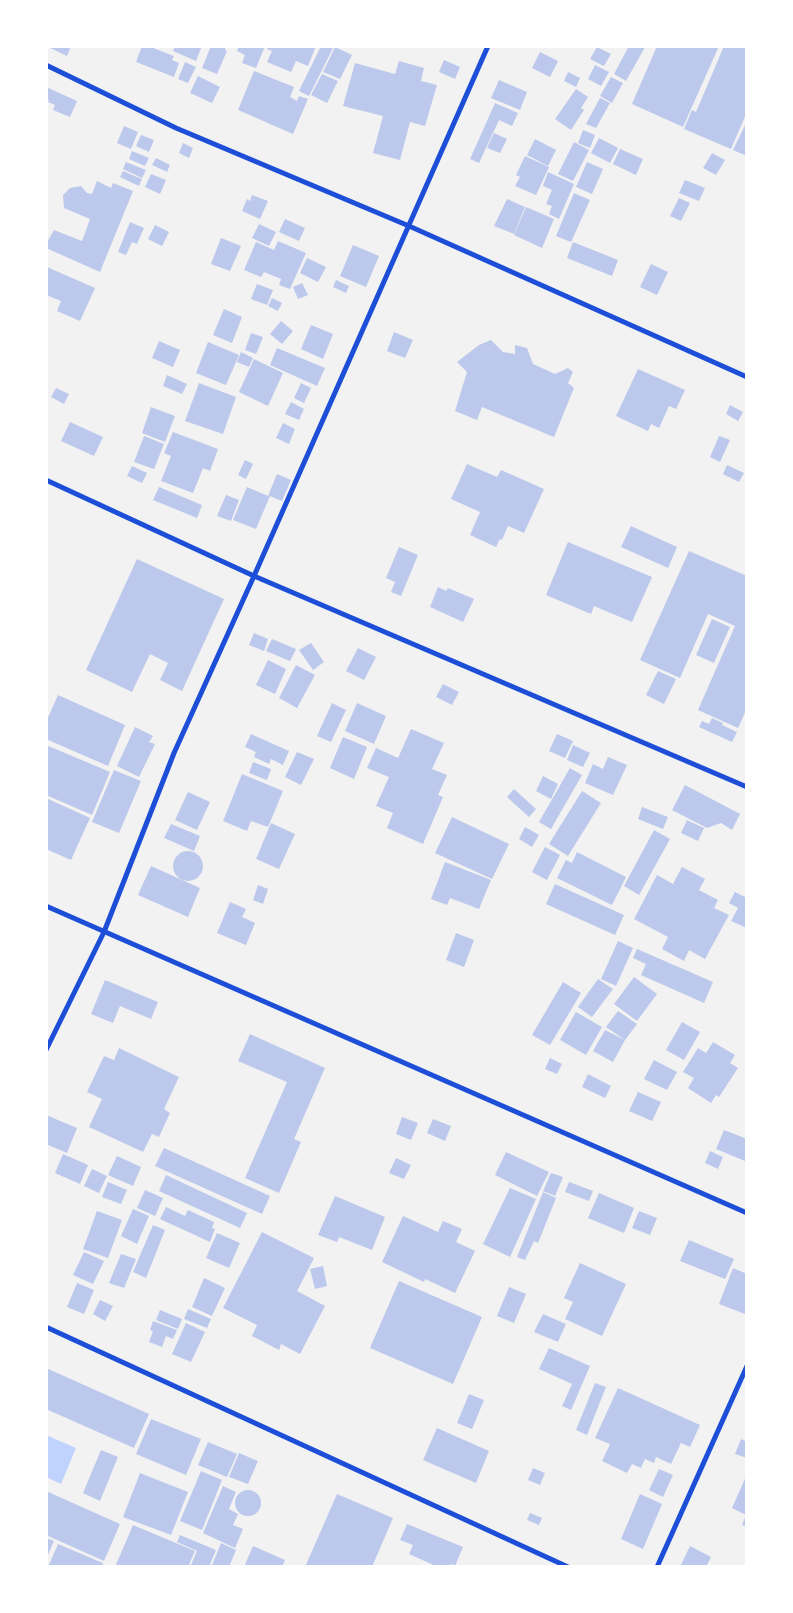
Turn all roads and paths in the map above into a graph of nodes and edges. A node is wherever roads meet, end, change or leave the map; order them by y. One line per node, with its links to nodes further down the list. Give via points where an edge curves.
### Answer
1 (488, 46): 3 (street)
2 (46, 65): 3 (street, via 176,128)
3 (408, 226): 4 (street); 6 (street)
4 (747, 377)
5 (46, 480): 6 (street)
6 (254, 576): 7 (street); 9 (street, via 174,753)
7 (747, 787)
8 (46, 906): 9 (street)
9 (104, 932): 10 (street); 11 (street)
10 (46, 1050)
11 (747, 1213)
12 (46, 1327): 14 (street)
13 (747, 1366): 15 (street)
14 (568, 1567)
15 (657, 1567)

